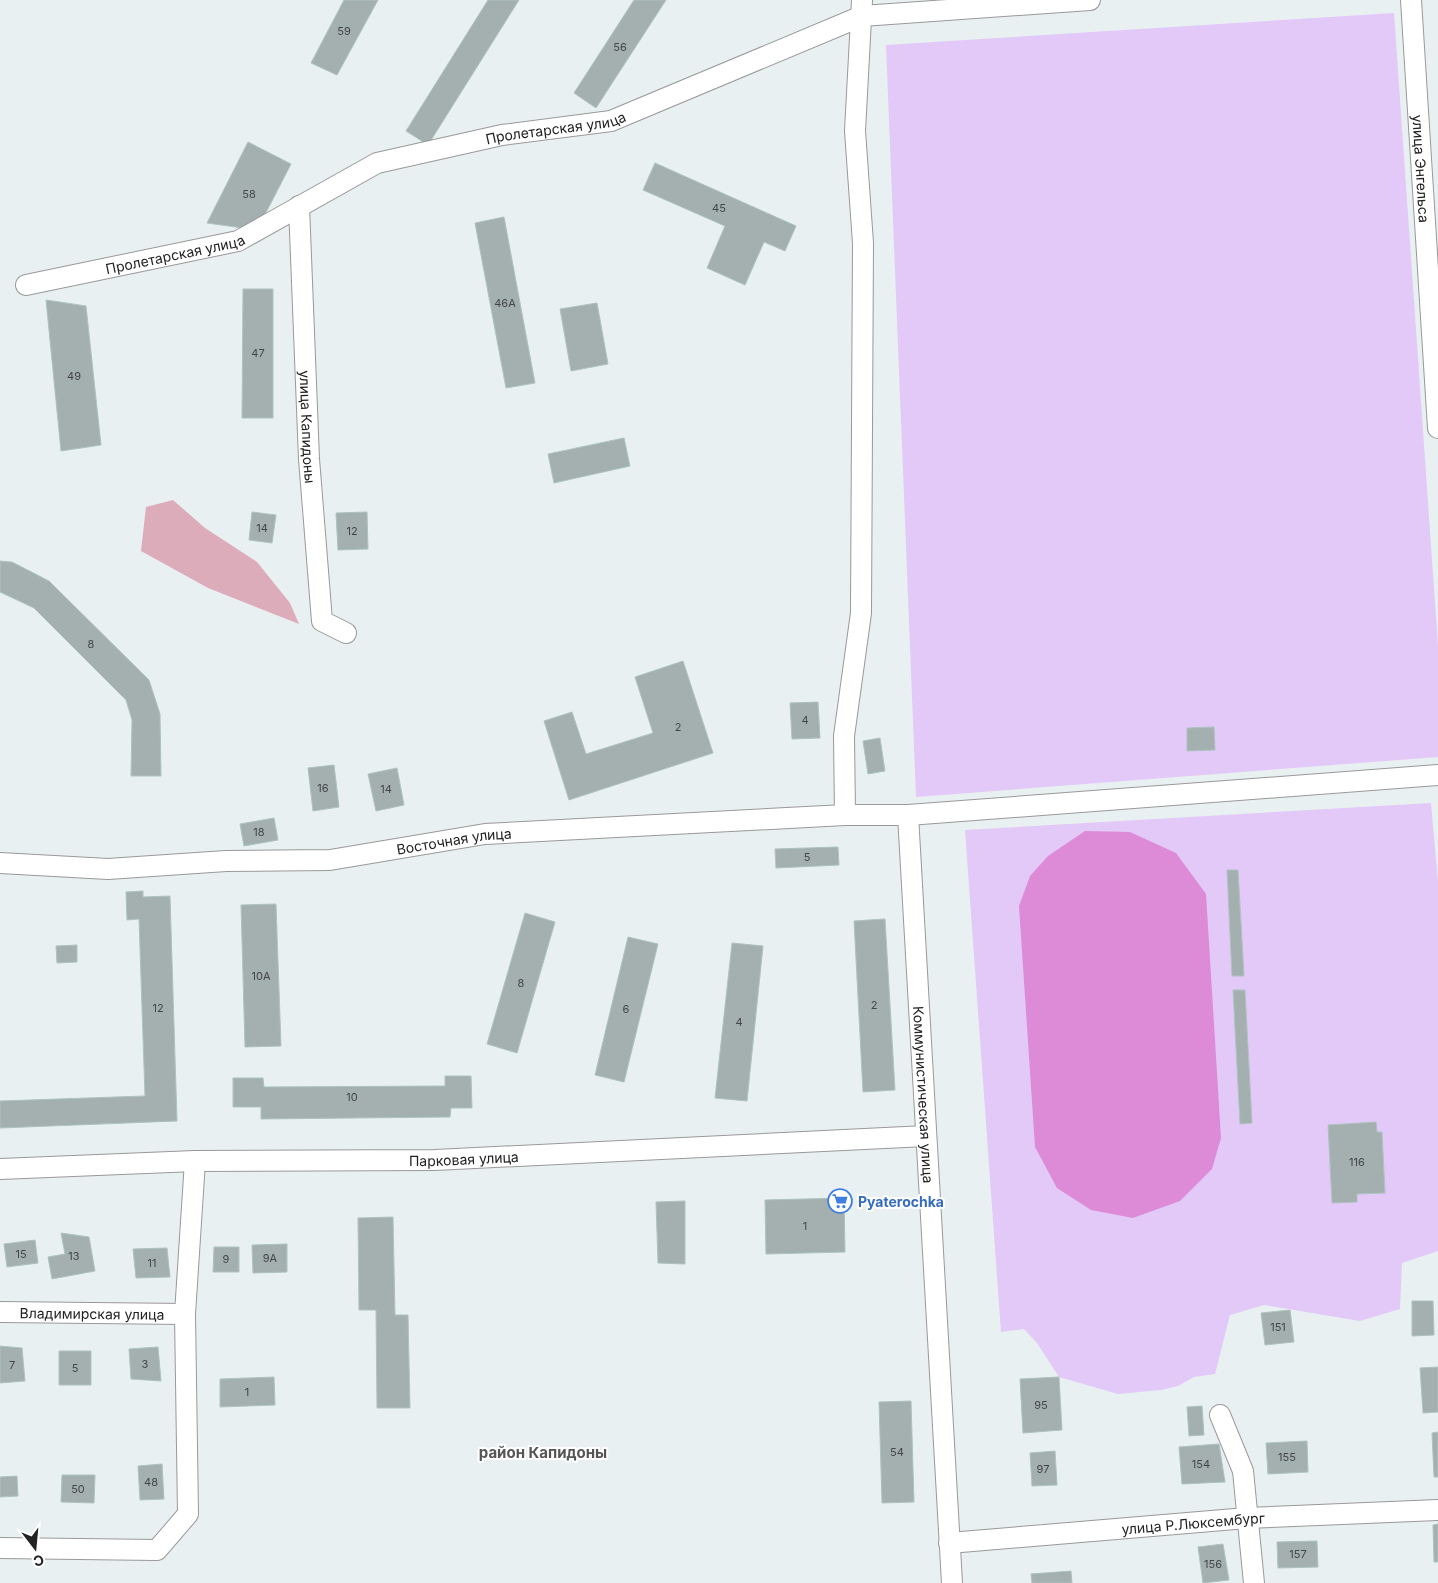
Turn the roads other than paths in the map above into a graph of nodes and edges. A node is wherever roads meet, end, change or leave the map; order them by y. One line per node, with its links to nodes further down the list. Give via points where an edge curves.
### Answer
1 (1090, 0): 3 (street, Пролетарская улица)
2 (1411, 0): 6 (street, улица Энгельса)
3 (862, 8): 4 (street, Пролетарская улица, via 611,121 502,135 376,163); 9 (street, via 855,131 863,243 861,613 844,736)
4 (299, 206): 5 (street, Пролетарская улица, via 238,241); 7 (street, улица Капидоны, via 309,459 322,622)
5 (26, 285)
6 (1438, 428)
7 (346, 634)
8 (1438, 775): 10 (street, Восточная улица)
9 (845, 815): 10 (street, Восточная улица); 11 (street, Восточная улица, via 485,834 330,860 226,861 108,869)
10 (908, 815): 12 (street, Коммунистическая улица)
11 (0, 863)
12 (926, 1136): 13 (street, Парковая улица, via 434,1160); 20 (street, Коммунистическая улица)
13 (195, 1161): 14 (street, Парковая улица); 16 (street)
14 (0, 1169)
15 (0, 1312): 16 (street, Владимирская улица)
16 (185, 1314): 21 (street, via 188,1514 157,1550)
17 (1220, 1415): 19 (street, via 1243,1471)
18 (1438, 1510): 19 (street, улица Р.Люксембург)
19 (1247, 1518): 20 (street, улица Р.Люксембург); 23 (street)
20 (950, 1543): 22 (street, Коммунистическая улица)
21 (0, 1548)
22 (952, 1583)
23 (1254, 1583)

